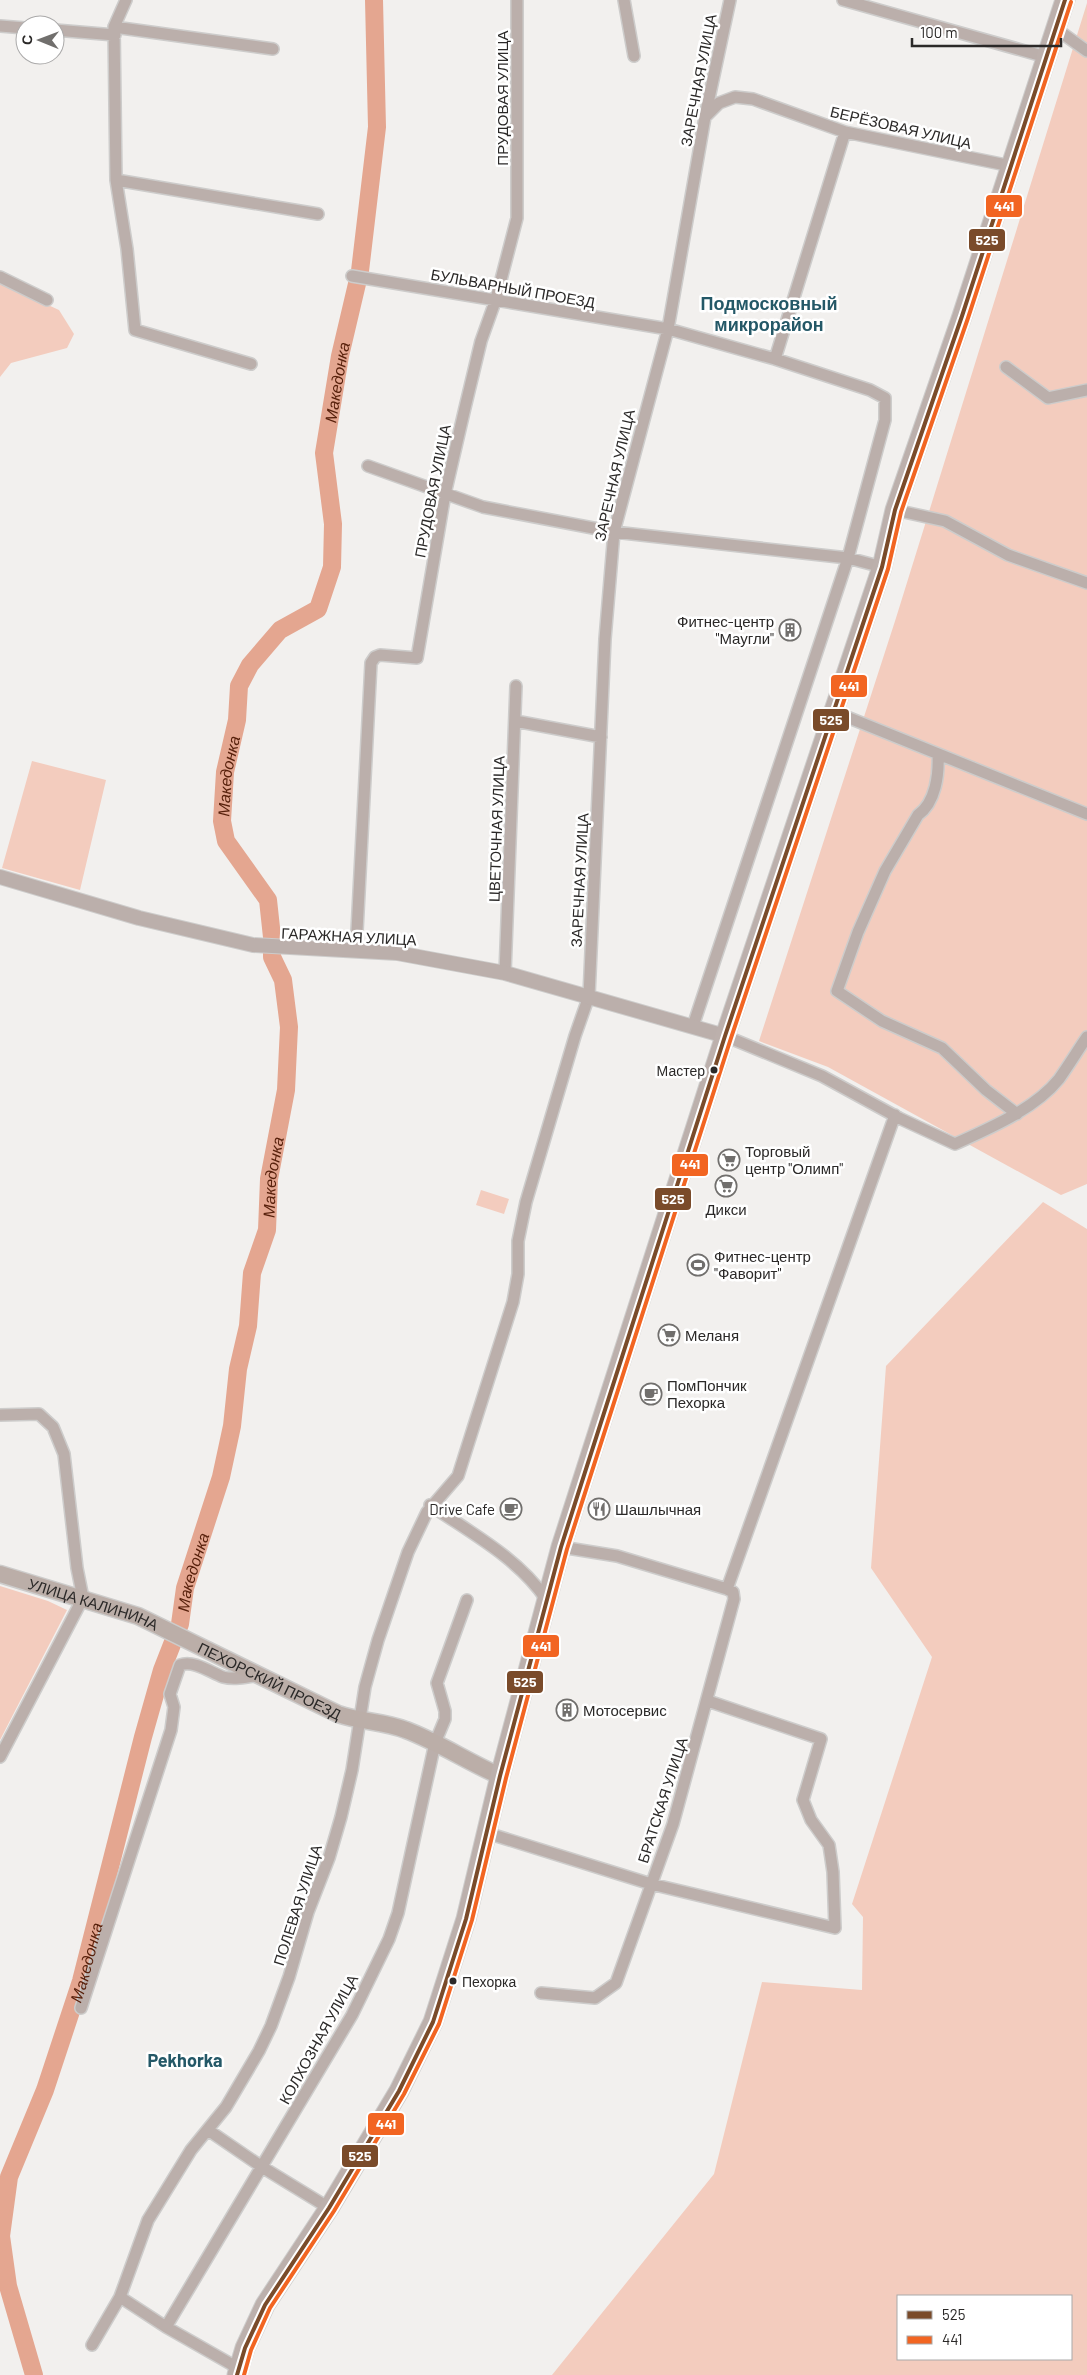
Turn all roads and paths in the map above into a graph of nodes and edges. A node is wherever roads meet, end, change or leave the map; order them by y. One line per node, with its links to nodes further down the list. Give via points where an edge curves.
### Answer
1 (126, 0): 11 (street)
2 (517, 0): 23 (street, ПРУДОВАЯ УЛИЦА, via 517,218)
3 (624, 0): 14 (street)
4 (730, 0): 16 (street, ЗАРЕЧНАЯ УЛИЦА)
5 (843, 0): 15 (street)
6 (1065, 0): 9 (main road)
7 (0, 26): 8 (street)
8 (15, 27)
9 (1055, 28): 13 (street); 15 (main road)
10 (65, 30): 11 (street)
11 (115, 31): 12 (street); 19 (street)
12 (273, 49)
13 (1087, 51)
14 (634, 56)
15 (1046, 57): 18 (main road)
16 (705, 117): 17 (street, БЕРЁЗОВАЯ УЛИЦА, via 719,104 735,97 752,99); 25 (street, ЗАРЕЧНАЯ УЛИЦА)
17 (845, 132): 18 (street, БЕРЁЗОВАЯ УЛИЦА); 26 (street)
18 (1011, 166): 32 (main road)
19 (116, 180): 20 (street); 27 (street, via 128,249 135,330)
20 (318, 214)
21 (352, 276): 23 (street, БУЛЬВАРНЫЙ ПРОЕЗД)
22 (0, 277): 24 (street)
23 (496, 299): 25 (street, БУЛЬВАРНЫЙ ПРОЕЗД); 31 (street, ПРУДОВАЯ УЛИЦА, via 481,341)
24 (47, 300)
25 (668, 329): 26 (street, БУЛЬВАРНЫЙ ПРОЕЗД); 33 (street, ЗАРЕЧНАЯ УЛИЦА)
26 (775, 359): 34 (street, БУЛЬВАРНЫЙ ПРОЕЗД, via 870,390 885,398 885,420)
27 (251, 364)
28 (1006, 366): 29 (street, via 1048,398)
29 (1087, 390)
30 (368, 466): 31 (street)
31 (445, 494): 33 (street, via 483,506); 44 (street, ПРУДОВАЯ УЛИЦА, via 417,658 380,655 371,662)
32 (895, 510): 35 (main road); 36 (street, via 945,522 1008,555)
33 (614, 532): 34 (street); 40 (street, ЗАРЕЧНАЯ УЛИЦА)
34 (848, 558): 35 (street); 47 (street)
35 (882, 567): 38 (main road)
36 (1087, 583)
37 (516, 686): 39 (street, ЦВЕТОЧНАЯ УЛИЦА)
38 (832, 711): 41 (street); 48 (main road)
39 (515, 722): 40 (street); 45 (street, ЦВЕТОЧНАЯ УЛИЦА)
40 (601, 737): 46 (street, ЗАРЕЧНАЯ УЛИЦА)
41 (938, 754): 42 (street); 50 (street, via 939,775 926,809 918,815 884,871 837,991 882,1021 942,1048)
42 (1087, 814)
43 (0, 877): 44 (street, ГАРАЖНАЯ УЛИЦА, via 139,918 270,948)
44 (356, 950): 45 (street, ГАРАЖНАЯ УЛИЦА, via 397,952)
45 (505, 973): 46 (street, ГАРАЖНАЯ УЛИЦА)
46 (589, 996): 47 (street, ГАРАЖНАЯ УЛИЦА); 53 (street, ЗАРЕЧНАЯ УЛИЦА, via 574,1036 526,1202 518,1240 518,1274 513,1302 470,1442 458,1476)
47 (693, 1026): 48 (street, ГАРАЖНАЯ УЛИЦА)
48 (725, 1036): 51 (street, via 822,1076); 54 (main road)
49 (1085, 1043): 50 (street, via 1058,1080)
50 (1017, 1114): 51 (street, via 955,1144)
51 (895, 1115): 56 (street)
52 (0, 1415): 57 (street, via 39,1414 53,1426 64,1454)
53 (430, 1505): 58 (street, via 511,1560 536,1584); 63 (street, ПОЛЕВАЯ УЛИЦА, via 408,1552 378,1640)
54 (561, 1547): 56 (street, via 617,1556); 58 (main road)
55 (0, 1574): 57 (main road, УЛИЦА КАЛИНИНА)
56 (727, 1589): 62 (street, БРАТСКАЯ УЛИЦА, via 733,1592 734,1599)
57 (83, 1598): 60 (main road, УЛИЦА КАЛИНИНА, via 138,1616); 65 (street)
58 (546, 1599): 66 (main road)
59 (467, 1600): 64 (street, КОЛХОЗНАЯ УЛИЦА, via 437,1684 446,1711)
60 (176, 1634): 61 (main road, ПЕХОРСКИЙ ПРОЕЗД)
61 (260, 1675): 63 (main road, ПЕХОРСКИЙ ПРОЕЗД); 70 (street, via 224,1677 211,1670 185,1663 180,1665 170,1694 174,1707 171,1730)
62 (708, 1701): 68 (street, БРАТСКАЯ УЛИЦА, via 673,1824); 68 (street, БРАТСКАЯ УЛИЦА, via 821,1739 803,1800 811,1820 829,1845 835,1928)
63 (358, 1721): 64 (main road, ПЕХОРСКИЙ ПРОЕЗД, via 389,1724); 71 (street, ПОЛЕВАЯ УЛИЦА, via 342,1817 289,1977 259,2051 226,2107)
64 (435, 1743): 66 (main road, ПЕХОРСКИЙ ПРОЕЗД); 72 (street, КОЛХОЗНАЯ УЛИЦА, via 398,1913 389,1939 352,2015)
65 (0, 1757)
66 (500, 1776): 67 (main road)
67 (487, 1833): 68 (street); 73 (main road, via 466,1919 433,2022 400,2091)
68 (651, 1884): 69 (street, via 616,1983 596,1998)
69 (541, 1993)
70 (81, 2008)
71 (208, 2130): 72 (street); 74 (street, ПОЛЕВАЯ УЛИЦА, via 191,2150 148,2220)
72 (262, 2167): 73 (street); 75 (street, КОЛХОЗНАЯ УЛИЦА)
73 (329, 2208): 77 (main road, via 265,2305)
74 (120, 2297): 75 (street); 76 (street, ПОЛЕВАЯ УЛИЦА)
75 (166, 2327): 77 (street)
76 (92, 2345)
77 (238, 2372)

